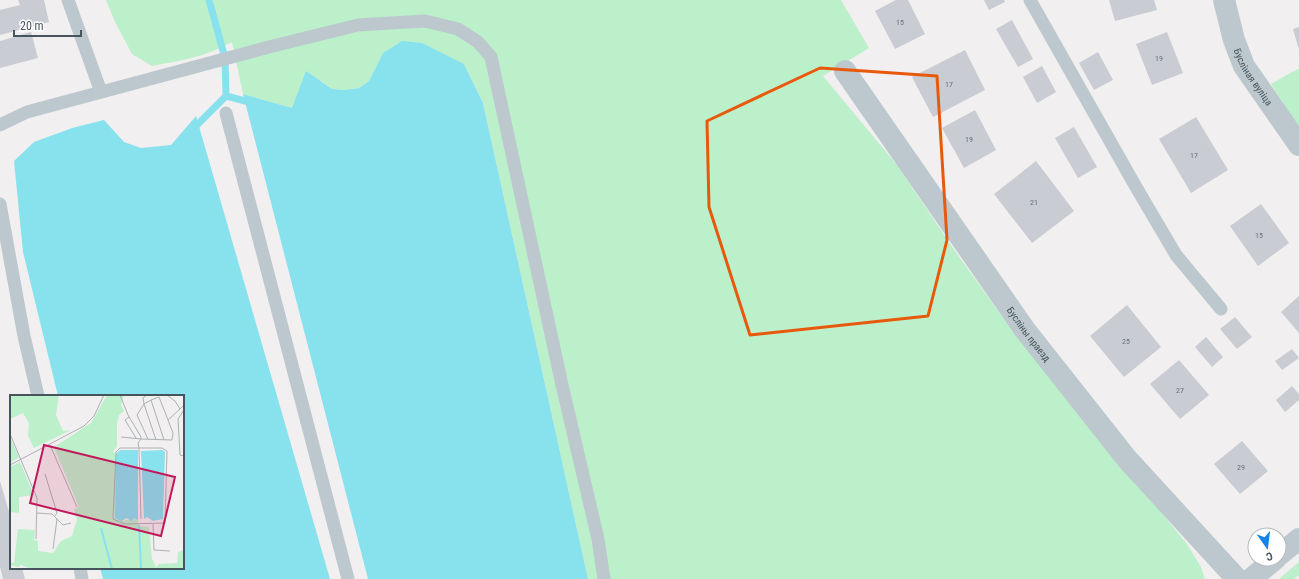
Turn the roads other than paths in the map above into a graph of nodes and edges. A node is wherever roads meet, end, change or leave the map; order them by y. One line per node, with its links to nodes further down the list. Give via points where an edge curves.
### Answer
1 (68, 0): 5 (lane)
2 (1030, 0): 10 (lane, via 1176,255)
3 (1224, 0): 8 (street, Бусліная вуліца, via 1234,40 1244,66)
4 (845, 71): 19 (street, Бусліны праезд, via 1025,330 1127,459)
5 (101, 92): 7 (lane, via 28,112); 18 (lane, via 358,25 424,21 458,29 478,42 491,58 598,539)
6 (226, 113): 17 (lane)
7 (0, 125)
8 (1299, 145)
9 (0, 204): 11 (lane, via 24,336)
10 (1221, 308)
11 (38, 395)
12 (1299, 539): 13 (street)
13 (1287, 549)
14 (1265, 567): 20 (street)
15 (80, 569): 16 (lane)
16 (82, 579)
17 (348, 579)
18 (604, 579)
19 (1237, 579)
20 (1251, 579)

